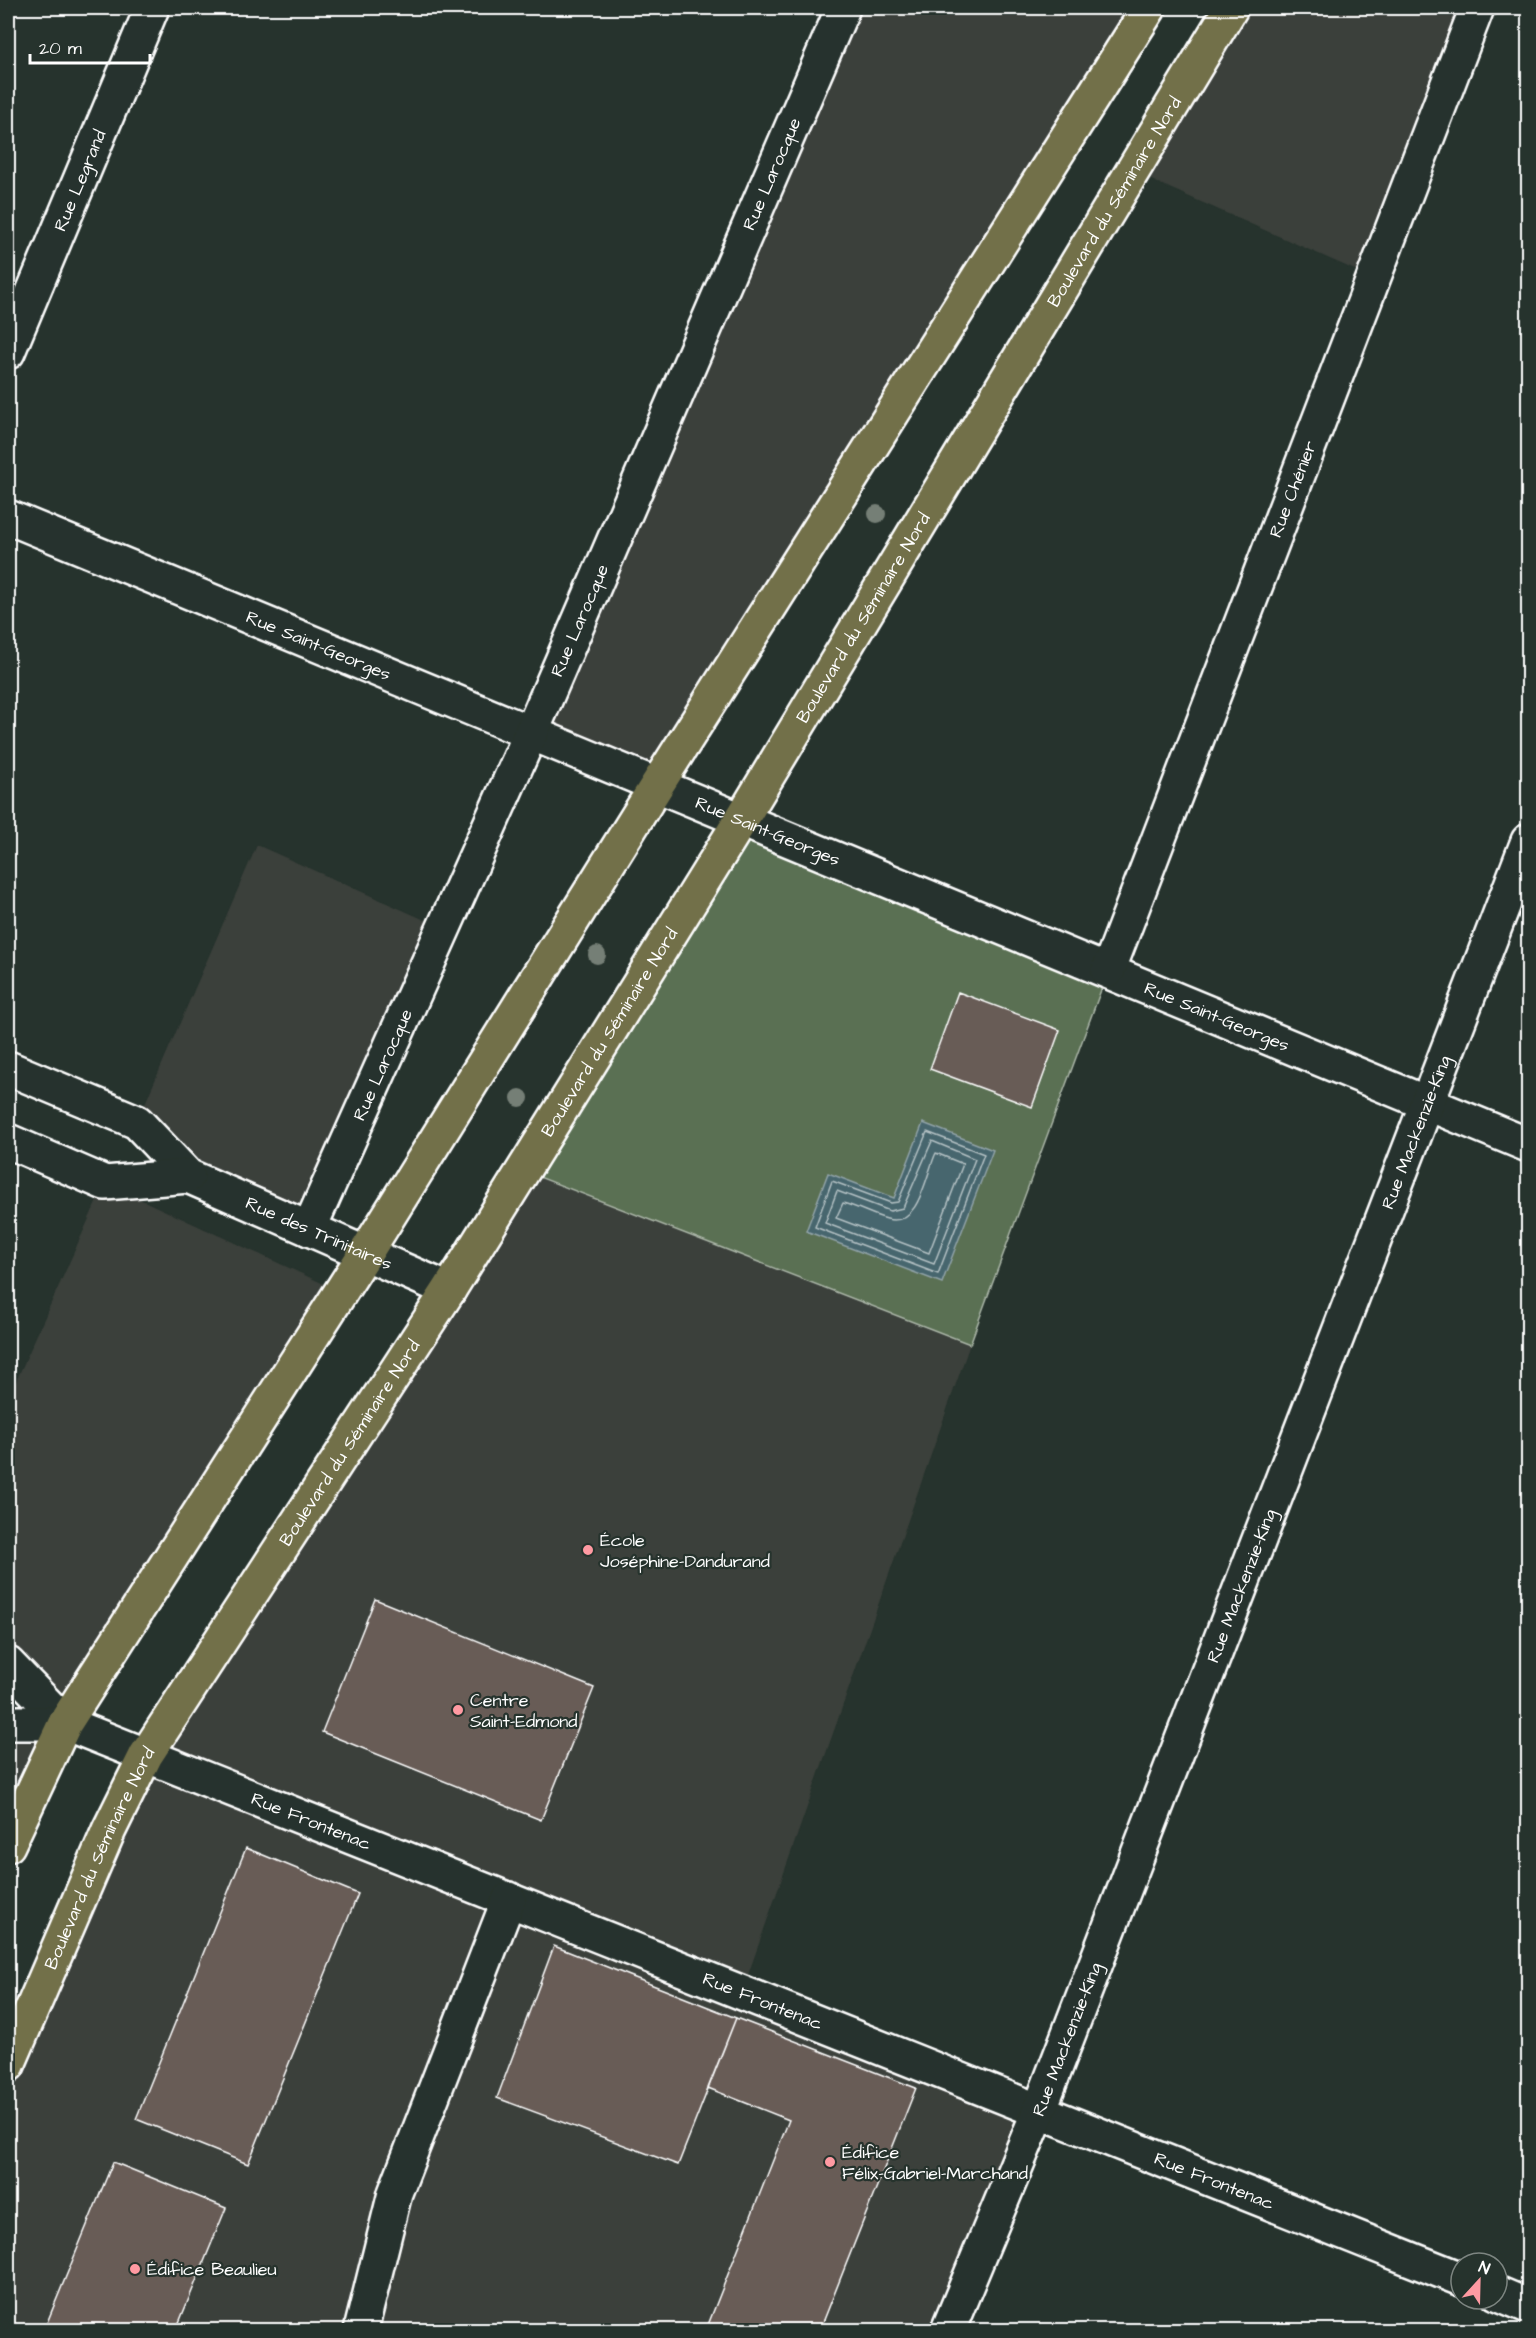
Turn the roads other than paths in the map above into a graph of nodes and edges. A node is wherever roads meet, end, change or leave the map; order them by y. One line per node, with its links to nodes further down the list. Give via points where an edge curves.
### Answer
1 (152, 8): 6 (street, Rue Legrand)
2 (843, 8): 8 (street, Rue Larocque)
3 (1149, 8): 9 (main road)
4 (1231, 8): 10 (main road, Boulevard du Séminaire Nord)
5 (1477, 8): 12 (street, Rue Chénier)
6 (8, 352)
7 (8, 517): 8 (street, Rue Saint-Georges)
8 (531, 733): 9 (street, Rue Saint-Georges); 18 (street, Rue Larocque)
9 (657, 785): 10 (street, Rue Saint-Georges); 19 (main road)
10 (741, 820): 12 (street, Rue Saint-Georges); 20 (main road, Boulevard du Séminaire Nord)
11 (1528, 841): 14 (street, Rue Mackenzie-King)
12 (1108, 972): 14 (street, Rue Saint-Georges)
13 (8, 1068): 17 (street, Rue des Trinitaires, via 137,1122)
14 (1427, 1104): 16 (street, Rue Saint-Georges); 28 (street, Rue Mackenzie-King)
15 (8, 1141): 17 (street, Rue des Trinitaires, via 105,1183)
16 (1528, 1145)
17 (188, 1176): 18 (street, Rue des Trinitaires)
18 (309, 1229): 19 (street, Rue des Trinitaires)
19 (365, 1254): 20 (street, Rue des Trinitaires); 23 (main road)
20 (449, 1290): 24 (main road, Boulevard du Séminaire Nord)
21 (8, 1664): 23 (street, Rue Frontenac)
22 (8, 1723): 23 (street, Rue Frontenac)
23 (65, 1723): 24 (street, Rue Frontenac); 25 (main road)
24 (146, 1755): 26 (street, Rue Frontenac); 27 (main road, Boulevard du Séminaire Nord, via 109,1830)
25 (8, 1845)
26 (509, 1899): 28 (street, Rue Frontenac); 32 (street, via 395,2193)
27 (8, 2066)
28 (1039, 2111): 29 (street, Rue Frontenac); 33 (street, Rue Mackenzie-King)
29 (1449, 2274)
30 (1509, 2298): 31 (street)
31 (1528, 2306)
32 (361, 2331)
33 (948, 2331)

